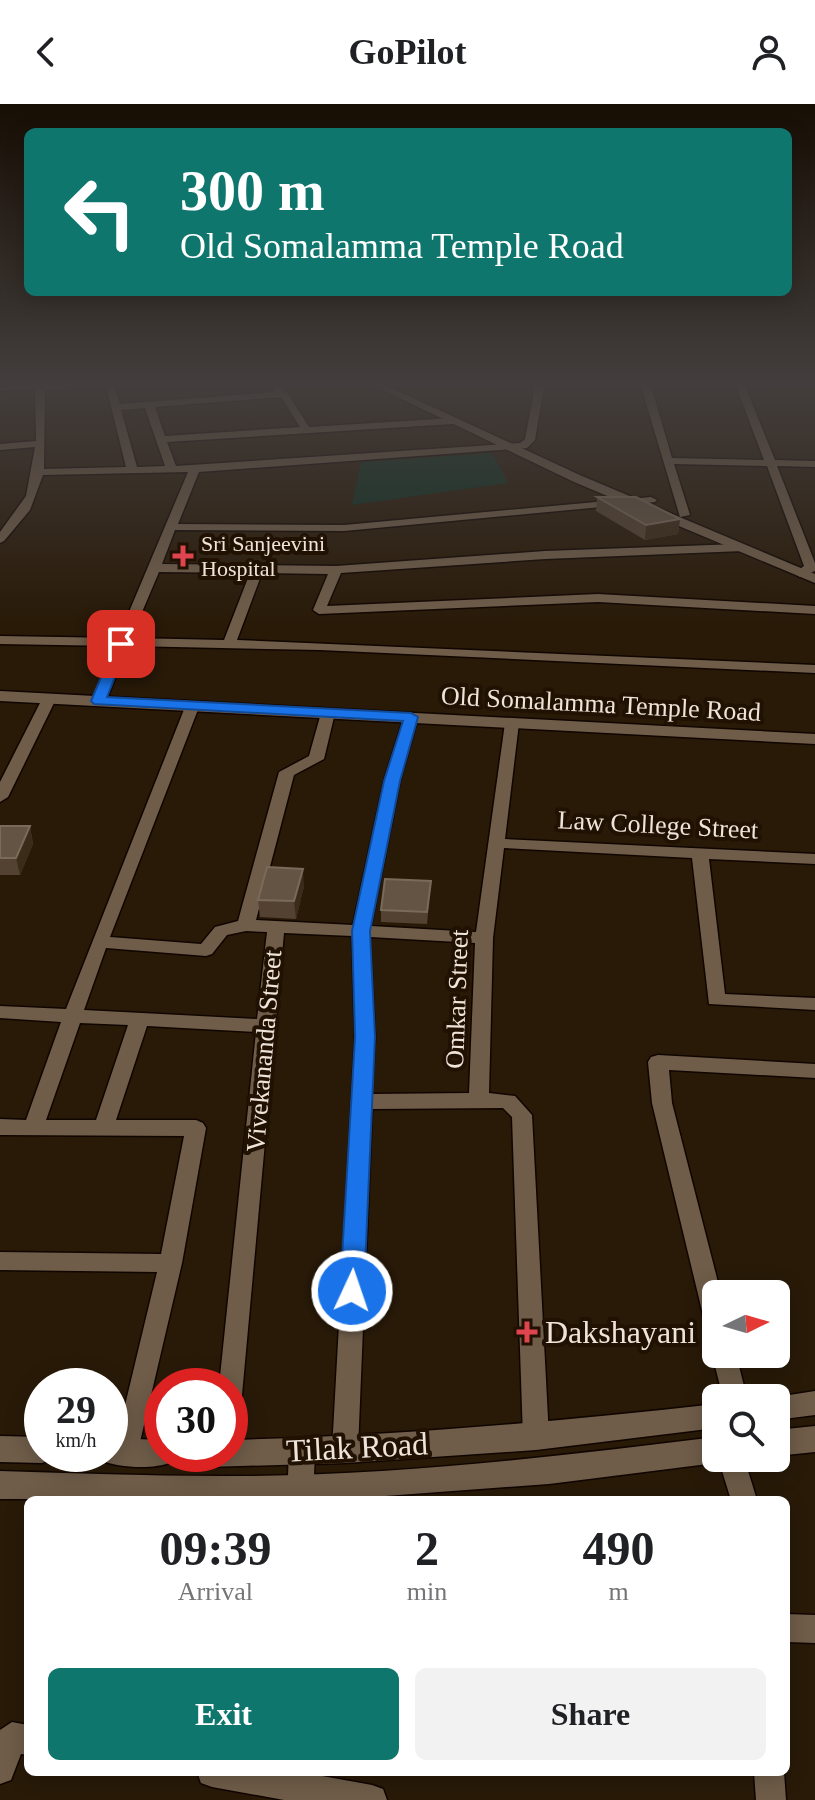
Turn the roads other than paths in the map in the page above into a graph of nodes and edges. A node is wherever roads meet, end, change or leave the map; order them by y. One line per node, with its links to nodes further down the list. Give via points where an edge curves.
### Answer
1 (39, 465): 11 (street)
2 (131, 465): 9 (street)
3 (255, 465): 10 (street)
4 (550, 465): 13 (main road)
5 (568, 465): 12 (main road)
6 (670, 465): 14 (street)
7 (770, 465): 21 (street)
8 (171, 468): 9 (street); 10 (street)
9 (132, 469): 11 (street)
10 (195, 469): 15 (street)
11 (38, 472): 16 (street, via 27,507)
12 (651, 500): 13 (street); 14 (main road)
13 (634, 502): 15 (street, via 344,528); 17 (main road)
14 (684, 515): 21 (main road)
15 (171, 527): 18 (street)
16 (0, 539)
17 (739, 548): 20 (street); 21 (main road)
18 (154, 568): 19 (street); 24 (street)
19 (257, 570): 20 (street); 25 (street)
20 (336, 570): 22 (street, via 319,610 598,598)
21 (810, 572)
22 (815, 610)
23 (0, 640): 24 (street)
24 (121, 644): 25 (street); 29 (street)
25 (229, 645): 26 (street)
26 (815, 669)
27 (0, 696): 28 (main road, Old Somalamma Temple Road)
28 (49, 699): 29 (main road, Old Somalamma Temple Road); 35 (street)
29 (99, 701): 30 (main road, Old Somalamma Temple Road)
30 (192, 707): 31 (main road, Old Somalamma Temple Road); 44 (street)
31 (328, 713): 32 (main road, Old Somalamma Temple Road); 40 (street, Vivekananda Street, via 316,759 287,772)
32 (411, 717): 33 (main road, Old Somalamma Temple Road); 42 (street)
33 (512, 723): 34 (main road, Old Somalamma Temple Road); 37 (street, Omkar Street)
34 (815, 739)
35 (7, 770): 36 (street)
36 (0, 797)
37 (497, 843): 38 (street, Law College Street); 43 (street, Omkar Street)
38 (700, 853): 39 (street, Law College Street); 45 (street, via 716,1000)
39 (815, 859)
40 (246, 925): 41 (street, Vivekananda Street); 44 (street, via 221,931 206,950)
41 (276, 926): 42 (street); 49 (street, Vivekananda Street)
42 (361, 931): 43 (street); 52 (street, via 365,1037)
43 (484, 938): 51 (street, Omkar Street)
44 (99, 942): 47 (street)
45 (815, 1004)
46 (0, 1012): 47 (street)
47 (73, 1017): 48 (street); 55 (street)
48 (139, 1020): 49 (street); 53 (street)
49 (267, 1026): 59 (street, Vivekananda Street)
50 (815, 1071): 58 (street, via 658,1062 662,1103)
51 (479, 1100): 52 (street); 64 (street, Omkar Street, via 508,1101 522,1115)
52 (360, 1102): 69 (street)
53 (104, 1126): 55 (street); 57 (street, via 196,1128)
54 (0, 1127): 55 (street)
55 (33, 1128)
56 (0, 1261): 57 (street)
57 (171, 1263): 62 (street)
58 (706, 1280)
59 (233, 1368)
60 (815, 1403): 61 (main road)
61 (790, 1406)
62 (128, 1416)
63 (702, 1418): 64 (main road, Tilak Road)
64 (536, 1437): 69 (main road, Tilak Road)
65 (815, 1439): 66 (main road)
66 (790, 1442)
67 (0, 1449): 68 (main road)
68 (24, 1450)
69 (345, 1450): 70 (main road, Tilak Road)
70 (302, 1451): 72 (main road, Tilak Road); 75 (street)
71 (702, 1452): 75 (main road, Tilak Road)
72 (248, 1453)
73 (735, 1472): 76 (street)
74 (0, 1485): 75 (main road, Tilak Road)
75 (300, 1493)
76 (743, 1496)
77 (790, 1628): 78 (street)
78 (815, 1629)
79 (24, 1739): 80 (street, via 12,1737)
80 (0, 1769)
81 (229, 1776): 83 (street)
82 (769, 1776): 85 (street)
83 (268, 1785): 84 (street)
84 (372, 1800)
85 (771, 1800)

